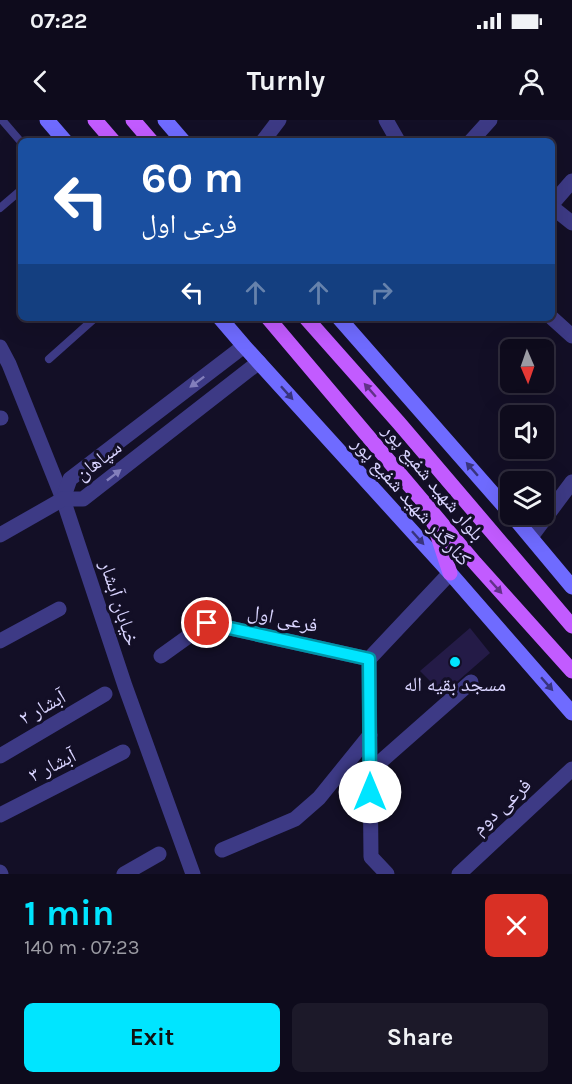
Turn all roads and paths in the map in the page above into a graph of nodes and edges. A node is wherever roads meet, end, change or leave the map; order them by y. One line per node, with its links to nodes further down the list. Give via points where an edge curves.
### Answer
1 (2, 120): 17 (lane)
2 (47, 120): 9 (main road)
3 (133, 120): 12 (main road)
4 (165, 120): 13 (main road)
5 (279, 120): 14 (street)
6 (386, 120): 15 (street)
7 (490, 120): 16 (street)
8 (95, 121): 10 (main road); 11 (main road)
9 (62, 138)
10 (101, 138)
11 (110, 138)
12 (148, 138)
13 (180, 138)
14 (265, 138)
15 (396, 138)
16 (474, 138)
17 (18, 139)
18 (572, 181): 20 (street)
19 (18, 193): 21 (lane)
20 (555, 201)
21 (0, 208)
22 (555, 208): 23 (street)
23 (572, 223)
24 (91, 321): 33 (lane)
25 (223, 321): 31 (main road, کنارگذر شهید شفیع پور)
26 (271, 321): 38 (main road, بلوار شهید شفیع پور)
27 (309, 321): 45 (main road, بلوار شهید شفیع پور, one-way to 27)
28 (342, 321): 37 (main road, one-way to 28)
29 (555, 321): 30 (street)
30 (572, 336)
31 (244, 346): 34 (main road, کنارگذر شهید شفیع پور); 36 (street, سپاهان, one-way to 36, via 70,479)
32 (0, 347): 36 (street, خیابان آبشار)
33 (49, 359)
34 (259, 362): 36 (street, سپاهان, one-way to 34, via 83,499); 42 (main road, کنارگذر شهید شفیع پور, one-way to 42)
35 (572, 482): 41 (street)
36 (63, 499): 40 (street); 62 (street, خیابان آبشار)
37 (500, 503)
38 (429, 510): 42 (main road); 49 (main road, بلوار شهید شفیع پور, one-way to 49)
39 (520, 525): 41 (main road)
40 (0, 535)
41 (531, 537): 43 (main road)
42 (450, 573): 48 (street); 52 (main road, کنارگذر شهید شفیع پور, one-way to 52)
43 (572, 587)
44 (59, 609): 46 (street)
45 (572, 626)
46 (0, 641)
47 (161, 656): 48 (street, فرعی اول, via 207,623)
48 (369, 659): 53 (street)
49 (572, 671)
50 (471, 682): 57 (street)
51 (105, 694): 55 (street, آبشار ۲)
52 (572, 713)
53 (370, 735): 57 (street); 59 (street, via 320,798 295,819)
54 (123, 752): 58 (street, آبشار ۳)
55 (0, 756)
56 (572, 769): 64 (street, فرعی دوم)
57 (370, 771): 63 (street, via 370,857)
58 (0, 815)
59 (222, 850)
60 (159, 854): 61 (street)
61 (124, 874)
62 (193, 874)
63 (387, 874)
64 (459, 874)

